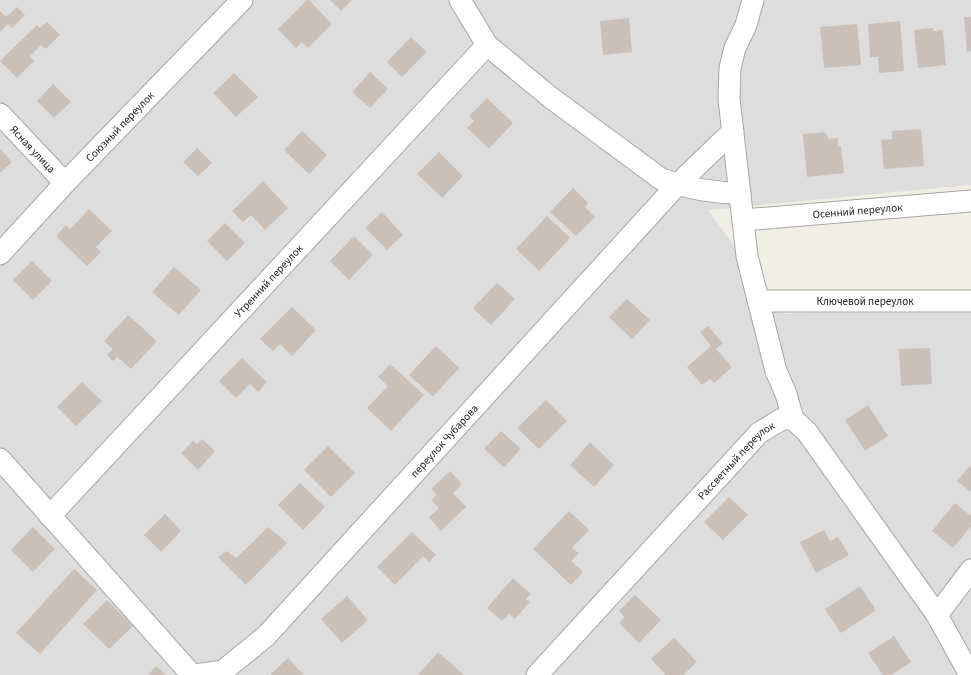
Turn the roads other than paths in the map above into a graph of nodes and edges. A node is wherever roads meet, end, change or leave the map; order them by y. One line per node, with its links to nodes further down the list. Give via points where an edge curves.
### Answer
1 (242, 0): 8 (street, Союзный переулок)
2 (460, 0): 5 (street)
3 (753, 0): 4 (street); 7 (street, via 730,68 729,98)
4 (759, 0)
5 (487, 45): 9 (street, via 568,111 661,178); 18 (street, Утренний переулок)
6 (0, 114): 8 (street, Ясная улица)
7 (733, 131): 9 (street); 10 (street)
8 (65, 183): 13 (street, Союзный переулок)
9 (677, 185): 10 (street, via 722,193); 22 (street, переулок Чубарова, via 266,636 223,671)
10 (740, 193): 12 (street)
11 (971, 201): 12 (street, Осенний переулок)
12 (743, 220): 14 (street, via 747,256)
13 (0, 254)
14 (758, 301): 15 (street, Ключевой переулок); 16 (street, via 776,371)
15 (971, 301)
16 (794, 419): 20 (street, via 807,432); 23 (street, Рассветный переулок, via 782,419 759,432)
17 (0, 458): 18 (street)
18 (50, 516): 21 (street)
19 (971, 570): 20 (street)
20 (937, 615): 24 (street)
21 (192, 675)
22 (196, 675)
23 (537, 675)
24 (970, 675)

